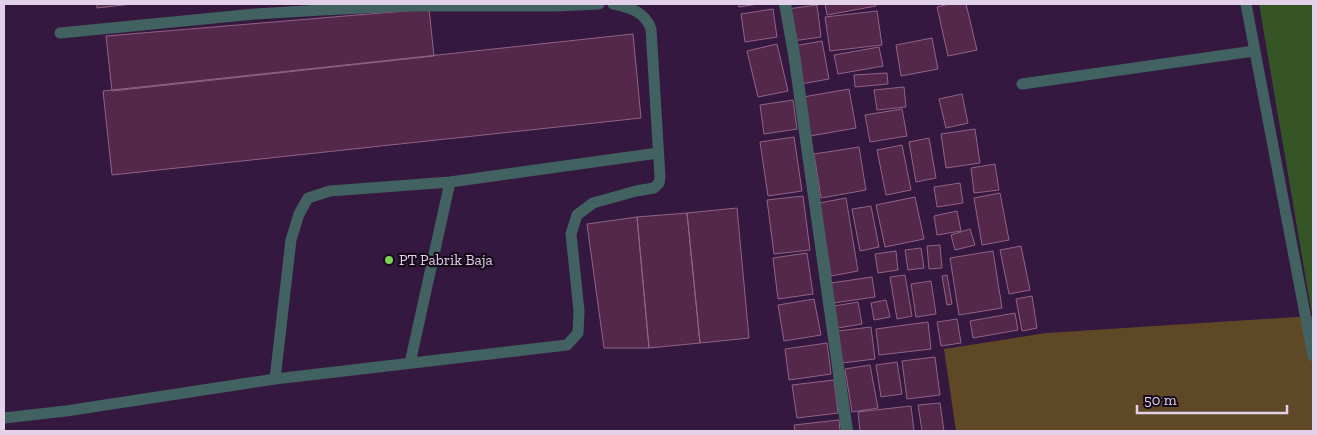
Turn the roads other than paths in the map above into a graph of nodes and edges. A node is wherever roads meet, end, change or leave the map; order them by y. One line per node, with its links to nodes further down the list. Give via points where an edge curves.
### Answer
1 (599, 4): 5 (lane, via 322,10)
2 (613, 4): 8 (lane, via 640,12 651,29)
3 (785, 4): 14 (street)
4 (1246, 4): 6 (lane)
5 (60, 33)
6 (1254, 51): 7 (lane); 10 (lane)
7 (1022, 84)
8 (658, 153): 9 (lane); 11 (lane, via 660,176 654,188 593,203 578,215 570,234 580,311 578,333 567,345)
9 (450, 182): 11 (lane); 12 (lane, via 330,192 308,198 291,240)
10 (1313, 356)
11 (410, 364): 12 (lane)
12 (275, 379): 13 (lane)
13 (4, 418)
14 (847, 431)

